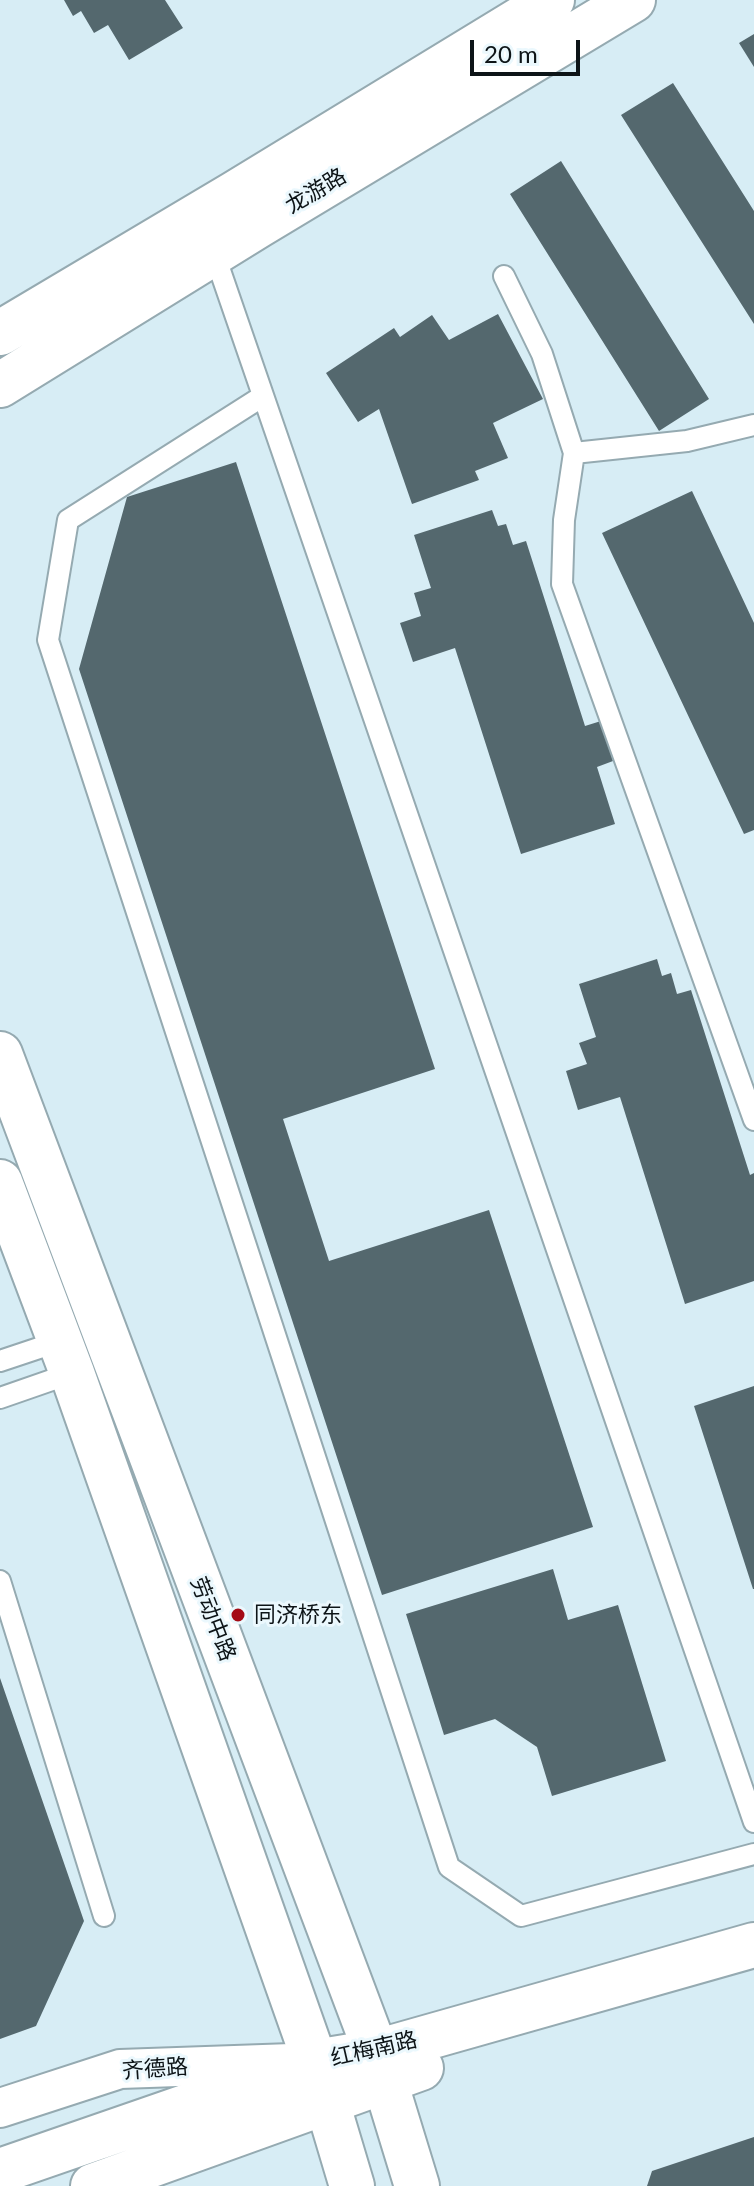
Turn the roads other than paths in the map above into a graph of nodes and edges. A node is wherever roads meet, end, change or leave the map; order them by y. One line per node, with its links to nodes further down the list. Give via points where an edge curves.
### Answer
1 (552, 0): 5 (main road, 龙游路)
2 (633, 0): 3 (main road, 龙游路)
3 (214, 253): 6 (main road, 龙游路); 7 (lane)
4 (504, 276): 9 (lane, via 542,354)
5 (0, 333)
6 (0, 385)
7 (263, 396): 17 (lane); 18 (lane, via 68,520 48,640 449,1867 521,1916)
8 (754, 425): 9 (lane, via 687,441)
9 (574, 453): 11 (lane, via 562,584)
10 (0, 1054): 22 (main road, 劳动中路)
11 (754, 1120)
12 (0, 1182): 13 (main road)
13 (66, 1357): 14 (lane); 15 (lane); 23 (main road)
14 (0, 1361)
15 (0, 1398)
16 (0, 1581): 19 (lane)
17 (754, 1822)
18 (754, 1854)
19 (104, 1916)
20 (754, 1945): 22 (main road, 红梅南路)
21 (754, 1973): 22 (main road, 红梅南路, via 415,2070)
22 (381, 2066): 23 (main road, 红梅南路); 28 (main road, 劳动中路)
23 (321, 2082): 24 (street, 齐德路, via 120,2069); 25 (main road, 红梅南路); 26 (main road, 红梅南路); 27 (main road)
24 (0, 2108)
25 (0, 2171)
26 (93, 2186)
27 (352, 2186)
28 (417, 2186)

